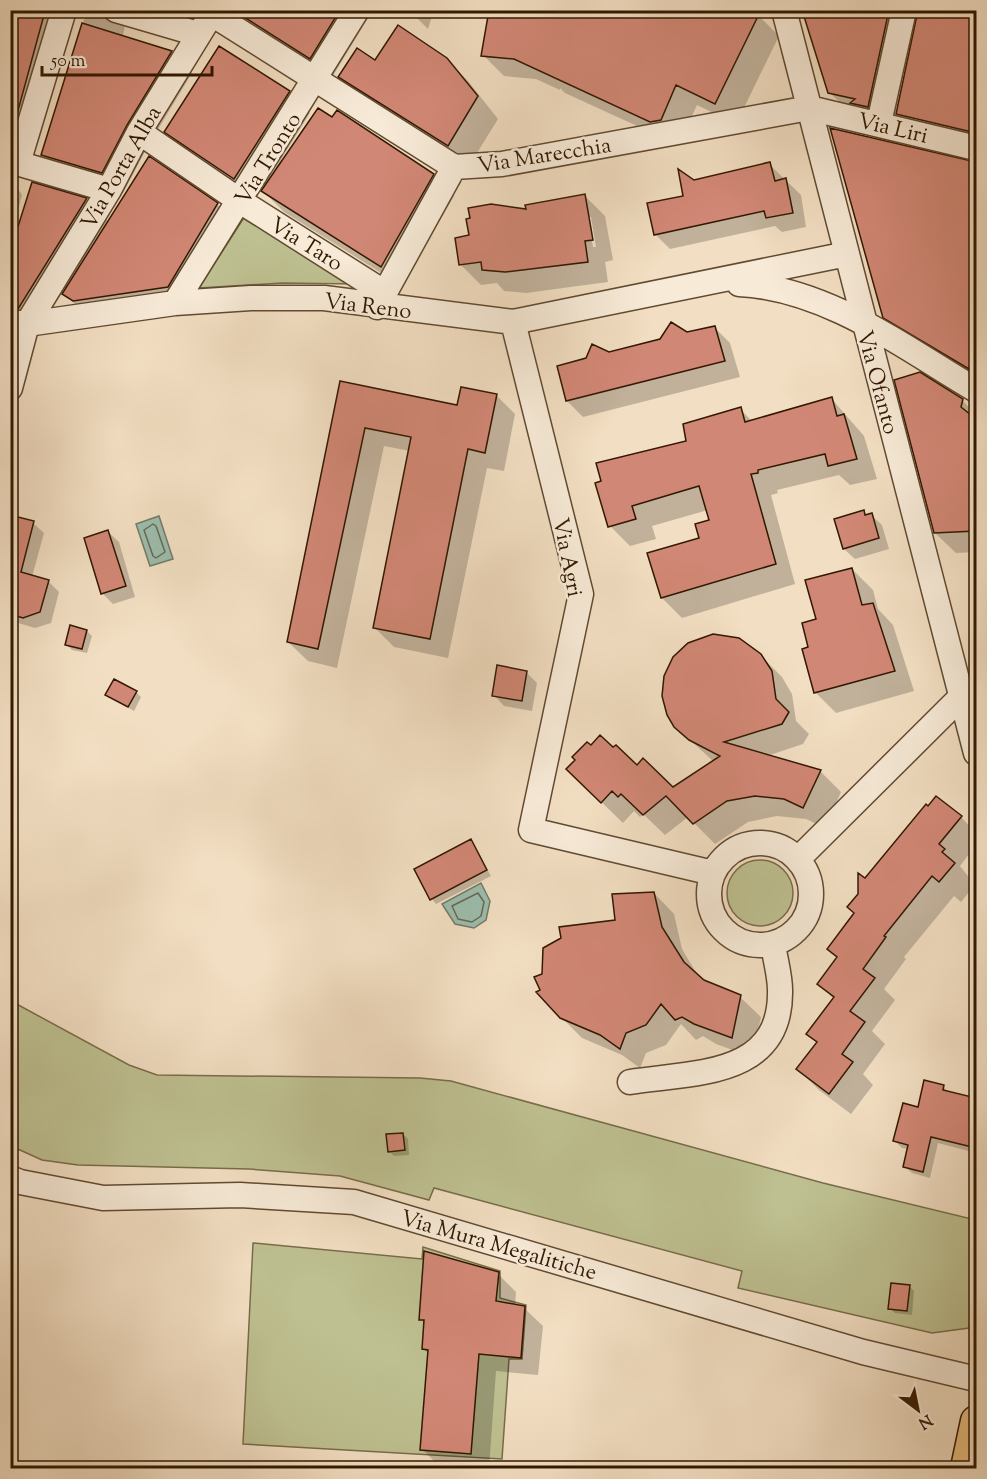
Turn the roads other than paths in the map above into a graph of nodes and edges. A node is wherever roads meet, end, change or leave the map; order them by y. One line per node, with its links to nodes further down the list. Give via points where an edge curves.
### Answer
1 (64, 10): 14 (street)
2 (116, 10): 7 (street)
3 (357, 10): 9 (street, Via Tronto)
4 (784, 10): 10 (street, Via Ofanto)
5 (904, 10): 11 (street)
6 (212, 12): 8 (street, Via Porta Alba); 9 (street, Via Marecchia)
7 (157, 16): 8 (street)
8 (198, 34): 12 (street, Via Porta Alba)
9 (316, 79): 15 (street, Via Marecchia); 17 (street, Via Tronto)
10 (809, 108): 11 (street, Via Liri); 15 (street, Via Marecchia, via 502,164); 18 (street, Via Ofanto)
11 (879, 123): 13 (street, Via Liri)
12 (139, 132): 16 (street, Via Porta Alba); 17 (street, Via Taro)
13 (976, 148)
14 (14, 162): 16 (street)
15 (454, 167): 20 (street)
16 (109, 190): 23 (street, Via Porta Alba)
17 (240, 201): 20 (street, Via Taro); 21 (street, Via Tronto)
18 (847, 254): 19 (street, Via Reno); 24 (street, Via Ofanto)
19 (706, 282): 22 (street, Via Reno); 24 (street, Via Reno, via 766,285 820,303)
20 (381, 300): 21 (street, Via Reno, via 252,298); 22 (street, Via Reno)
21 (175, 303): 23 (street, Via Reno)
22 (513, 322): 30 (street, Via Agri, via 581,594 531,830)
23 (19, 323): 25 (street, Via Porta Alba)
24 (864, 324): 26 (street, Via Reno); 27 (street, Via Ofanto)
25 (10, 388)
26 (976, 390)
27 (962, 698): 28 (street, Via Ofanto); 29 (street)
28 (976, 753)
29 (798, 859): 30 (street, via 778,845 747,843 721,860); 31 (street, via 810,880 808,912 788,937)
30 (713, 873): 31 (street, via 710,905 726,933 748,943)
31 (773, 944): 32 (street, via 780,989 778,1008 763,1047 735,1065)
32 (630, 1082)
33 (10, 1178): 34 (street, Via Mura Megalitiche, via 103,1198 240,1195 354,1202 863,1352)
34 (976, 1379)
35 (976, 1420): 36 (main road)
36 (966, 1468)

